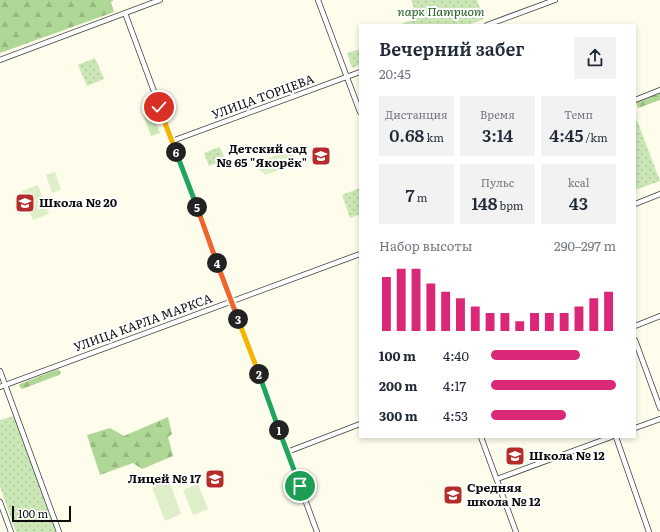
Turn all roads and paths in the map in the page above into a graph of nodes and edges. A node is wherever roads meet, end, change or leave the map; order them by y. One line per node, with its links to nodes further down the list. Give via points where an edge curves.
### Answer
1 (160, 0): 4 (street)
2 (318, 0): 8 (street)
3 (554, 0): 5 (street)
4 (124, 13): 6 (street); 12 (street)
5 (490, 24)
6 (0, 60)
7 (359, 72): 8 (street, УЛИЦА ТОРЦЕВА)
8 (347, 77): 11 (street); 12 (street, УЛИЦА ТОРЦЕВА)
9 (660, 90): 10 (street)
10 (636, 100)
11 (359, 109)
12 (172, 142): 16 (street)
13 (660, 194): 14 (street)
14 (636, 204)
15 (359, 254): 16 (street, УЛИЦА КАРЛА МАРКСА)
16 (232, 301): 21 (street, УЛИЦА КАРЛА МАРКСА); 29 (street)
17 (660, 316): 18 (street)
18 (636, 326)
19 (636, 343): 22 (street)
20 (0, 371): 21 (street)
21 (3, 386): 33 (street)
22 (660, 408)
23 (660, 419): 25 (street)
24 (359, 424): 29 (street)
25 (636, 428)
26 (481, 438): 30 (street)
27 (608, 438): 30 (street)
28 (616, 438): 36 (street)
29 (287, 452): 34 (street)
30 (497, 479): 35 (street)
31 (0, 502): 32 (street)
32 (11, 532)
33 (59, 532)
34 (317, 532)
35 (516, 532)
36 (649, 532)

